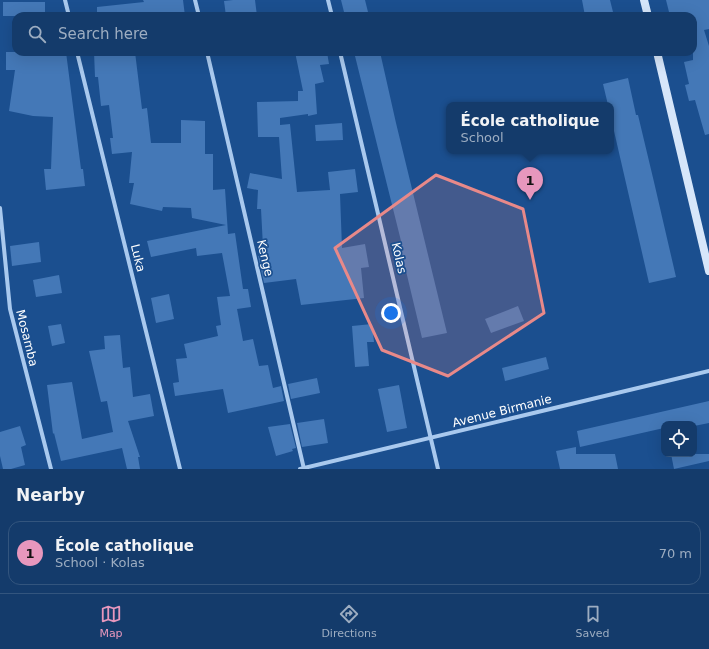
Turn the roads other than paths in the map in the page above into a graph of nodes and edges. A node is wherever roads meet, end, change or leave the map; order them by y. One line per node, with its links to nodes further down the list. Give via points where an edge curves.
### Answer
1 (65, 0): 5 (street)
2 (195, 0): 6 (street)
3 (328, 0): 7 (street)
4 (644, 0): 8 (street)
5 (68, 12)
6 (198, 12)
7 (331, 12)
8 (647, 12)
9 (78, 56): 18 (street, Luka)
10 (208, 56): 19 (street, Kenge)
11 (341, 56): 16 (street, Kolas)
12 (658, 56): 14 (street)
13 (0, 208): 17 (street, Mosamba, via 10,309)
14 (709, 272)
15 (709, 371): 16 (street, Avenue Birmanie)
16 (430, 438): 19 (street, Avenue Birmanie); 20 (street, Kolas)
17 (50, 469)
18 (180, 469)
19 (302, 469)
20 (438, 469)

